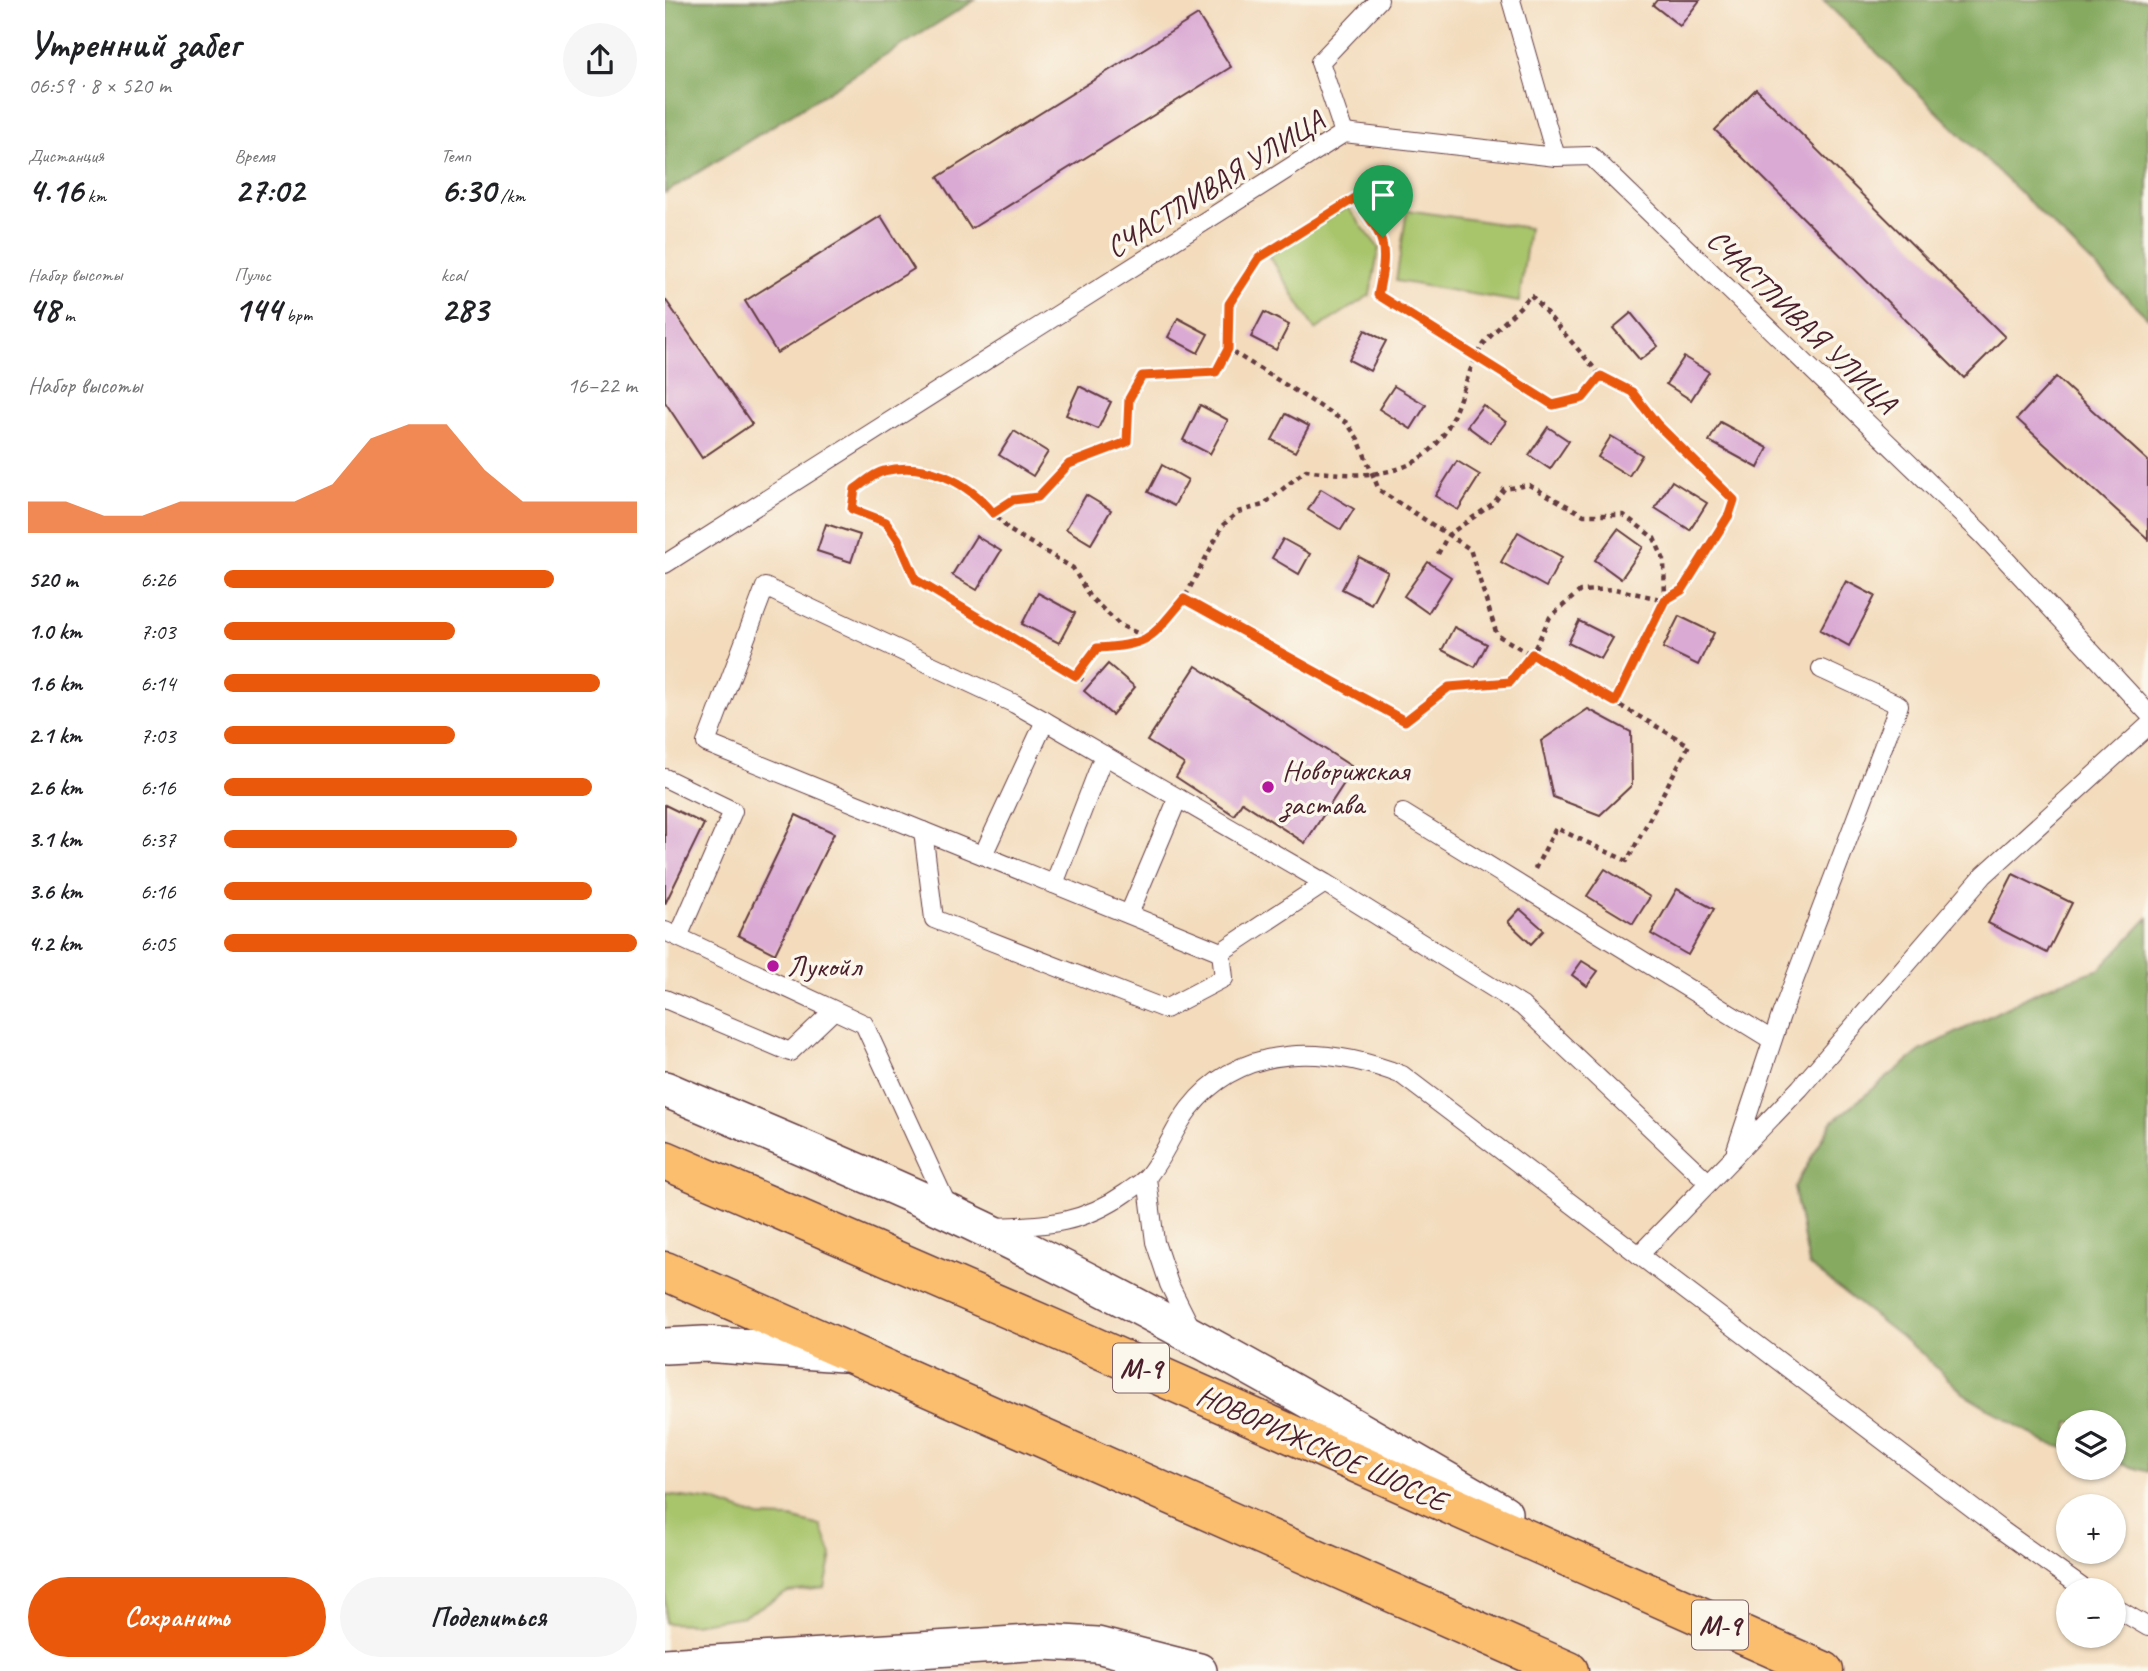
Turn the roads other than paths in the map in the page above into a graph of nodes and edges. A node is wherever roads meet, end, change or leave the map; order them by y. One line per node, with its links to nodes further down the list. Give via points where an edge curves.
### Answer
1 (1379, 0): 3 (lane, via 1320,62)
2 (1511, 0): 4 (lane)
3 (1344, 133): 4 (lane, СЧАСТЛИВАЯ УЛИЦА); 5 (lane, СЧАСТЛИВАЯ УЛИЦА)
4 (1556, 157): 7 (lane, СЧАСТЛИВАЯ УЛИЦА, via 1591,156 1982,534)
5 (665, 564)
6 (1821, 668): 23 (lane, via 1899,705)
7 (2148, 713)
8 (1045, 721): 10 (lane); 14 (lane, via 765,587 706,743); 15 (lane)
9 (2148, 726): 25 (lane, via 1984,875 1800,1088)
10 (1104, 755): 12 (lane); 17 (lane)
11 (665, 778): 19 (lane, via 733,811)
12 (1178, 798): 16 (lane); 18 (lane)
13 (1403, 813): 23 (lane)
14 (923, 831): 15 (lane); 20 (lane, via 934,919 1165,1009 1224,978)
15 (983, 855): 17 (lane)
16 (1325, 883): 20 (lane); 28 (lane, via 1522,1006)
17 (1054, 884): 18 (lane)
18 (1129, 914): 20 (lane)
19 (672, 933): 22 (lane)
20 (1221, 952)
21 (665, 999): 22 (lane, via 790,1052)
22 (832, 1012): 29 (lane, via 864,1024)
23 (1772, 1040): 25 (lane)
24 (665, 1089): 29 (street)
25 (1733, 1156): 28 (lane)
26 (665, 1160): 36 (highway, НОВОРИЖСКОЕ ШОССЕ / М-9)
27 (1147, 1178): 30 (lane, via 1101,1211 1058,1225); 31 (lane, via 1190,1108 1220,1079 1252,1063 1293,1053 1328,1054 1364,1060 1402,1074); 33 (lane, via 1155,1241 1169,1284)
28 (1708, 1182): 31 (lane)
29 (950, 1212): 30 (street)
30 (982, 1228): 33 (street)
31 (1639, 1255): 37 (lane)
32 (665, 1271): 35 (highway)
33 (1196, 1337): 36 (street)
34 (665, 1346): 35 (street, via 704,1344)
35 (850, 1354): 42 (highway)
36 (1616, 1578): 43 (highway, НОВОРИЖСКОЕ ШОССЕ / М-9)
37 (2069, 1578)
38 (2126, 1614): 39 (lane)
39 (2148, 1627)
40 (686, 1667): 41 (street, via 1045,1642 1097,1646)
41 (1199, 1671)
42 (1569, 1671)
43 (1824, 1671)

